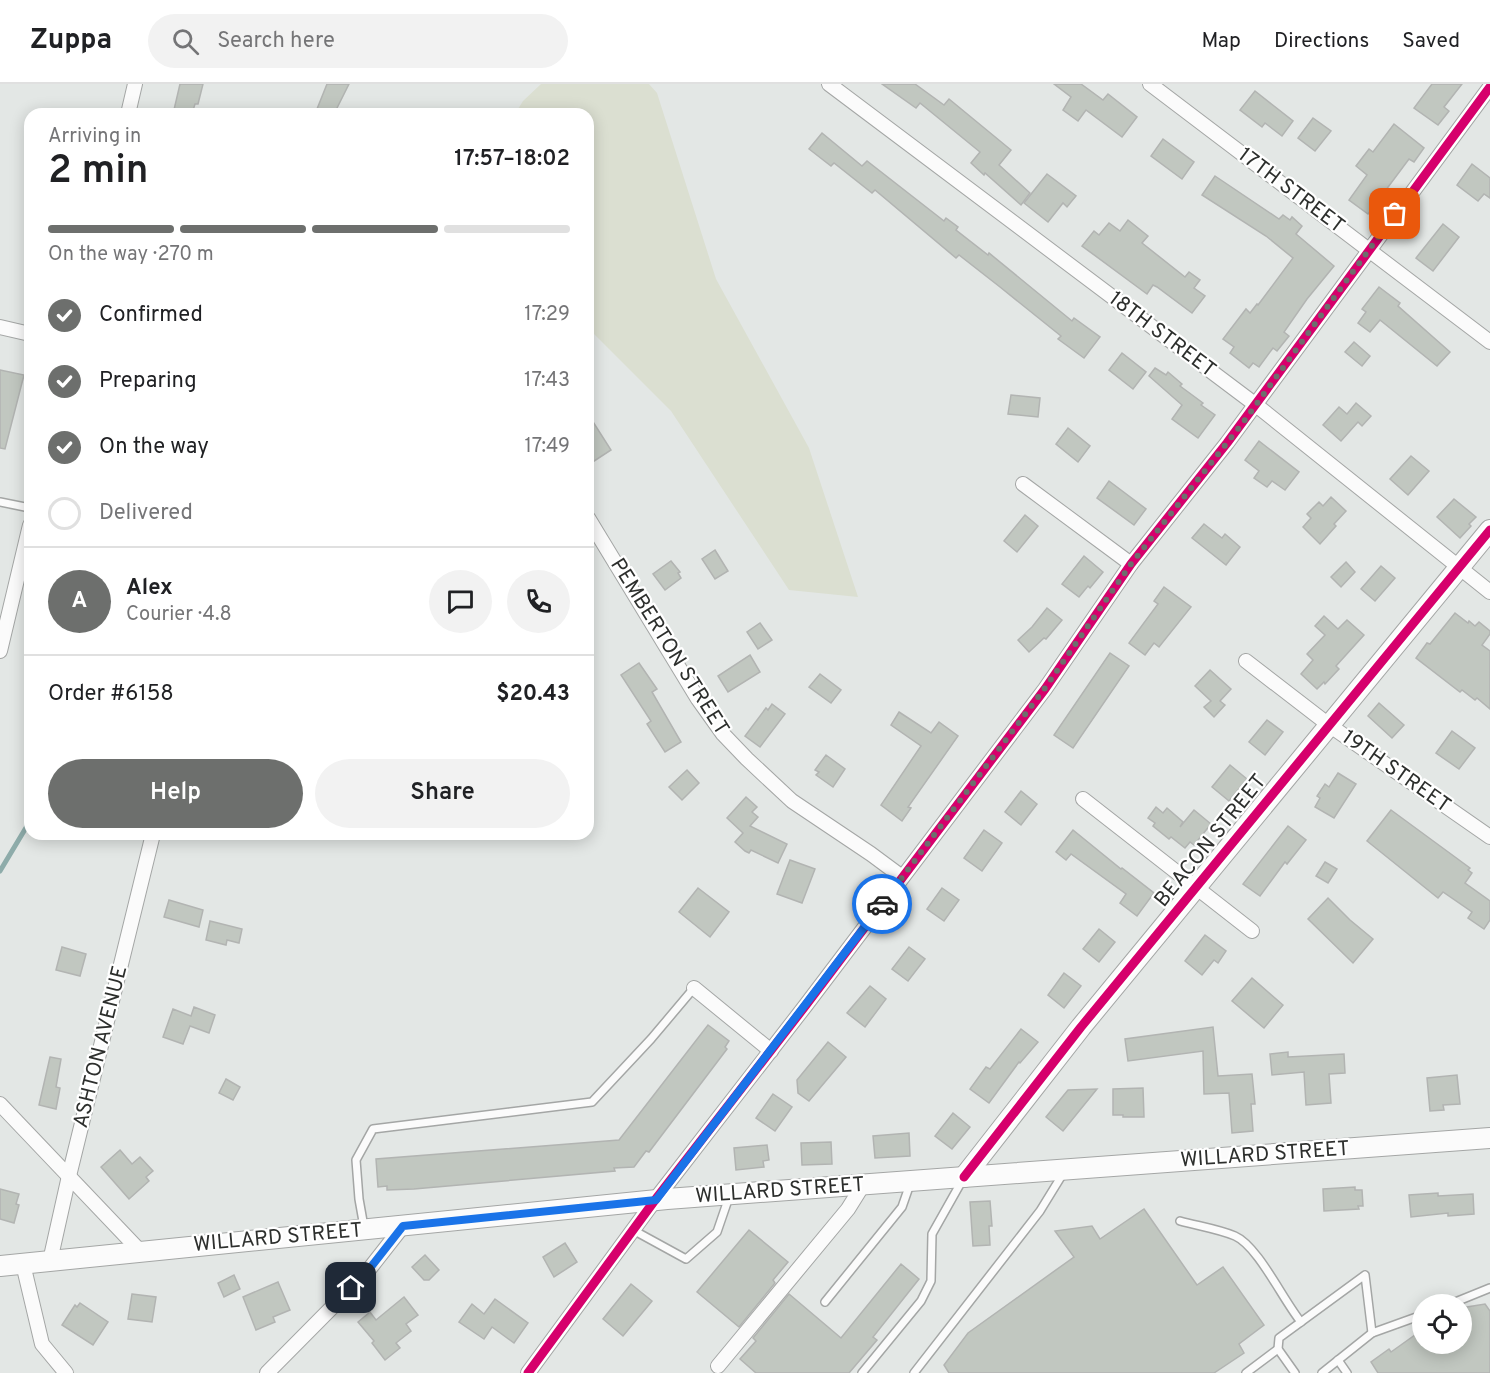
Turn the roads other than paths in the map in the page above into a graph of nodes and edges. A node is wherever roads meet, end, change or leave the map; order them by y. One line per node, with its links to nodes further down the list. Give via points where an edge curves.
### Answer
1 (135, 84): 5 (street)
2 (829, 84): 10 (street, 18TH STREET)
3 (1150, 84): 6 (street, 17TH STREET)
4 (1490, 87): 6 (street)
5 (129, 108)
6 (1368, 250): 9 (street, 17TH STREET); 10 (street)
7 (0, 327): 8 (street)
8 (24, 333)
9 (1490, 342)
10 (1256, 405): 17 (street); 18 (street, 18TH STREET)
11 (1023, 484): 17 (street)
12 (0, 502): 13 (lane)
13 (24, 507)
14 (594, 528): 26 (street, PEMBERTON STREET, via 723,734 792,801)
15 (1490, 530): 18 (main road, BEACON STREET)
16 (24, 553): 20 (street)
17 (1131, 564): 26 (street, via 1045,688)
18 (1459, 568): 19 (street, 18TH STREET); 22 (main road, BEACON STREET)
19 (1490, 592)
20 (0, 651)
21 (1246, 661): 22 (street, 19TH STREET)
22 (1329, 726): 24 (street, 19TH STREET); 27 (main road, BEACON STREET)
23 (1083, 799): 27 (street)
24 (1490, 837)
25 (152, 840): 34 (street, ASHTON AVENUE)
26 (902, 877): 30 (street)
27 (1197, 887): 28 (street); 35 (main road, BEACON STREET)
28 (1252, 931)
29 (694, 988): 30 (street); 42 (lane, via 592,1102 373,1129 356,1160)
30 (771, 1051): 39 (street)
31 (0, 1104): 34 (street)
32 (1490, 1138): 33 (main road, WILLARD STREET)
33 (1066, 1170): 35 (main road, WILLARD STREET); 61 (lane, via 1040,1211)
34 (69, 1176): 44 (street); 45 (street, ASHTON AVENUE)
35 (964, 1177): 36 (main road, WILLARD STREET); 60 (lane, via 932,1234 931,1281 921,1301)
36 (911, 1181): 37 (main road, WILLARD STREET); 50 (lane, via 902,1207)
37 (863, 1185): 38 (main road, WILLARD STREET); 56 (street, via 848,1209)
38 (730, 1195): 39 (main road, WILLARD STREET); 43 (lane, via 717,1232 686,1259)
39 (656, 1200): 41 (main road, WILLARD STREET); 43 (street)
40 (1180, 1221): 52 (lane, via 1237,1236 1261,1260)
41 (403, 1226): 42 (main road, WILLARD STREET); 58 (street, via 367,1272)
42 (364, 1230): 44 (main road, WILLARD STREET)
43 (633, 1230): 59 (street)
44 (140, 1251): 45 (main road, WILLARD STREET)
45 (50, 1261): 46 (main road, WILLARD STREET)
46 (23, 1263): 47 (main road, WILLARD STREET); 57 (street, via 42,1344)
47 (0, 1266)
48 (1490, 1288): 49 (lane)
49 (1472, 1295)
50 (825, 1302)
51 (1412, 1319): 53 (lane)
52 (1301, 1322): 53 (lane, via 1365,1275); 54 (lane, via 1279,1338)
53 (1372, 1333): 55 (lane)
54 (1278, 1349): 62 (lane); 63 (lane)
55 (1338, 1360): 64 (lane); 65 (lane)
56 (718, 1366)
57 (66, 1373)
58 (267, 1373)
59 (528, 1373)
60 (862, 1373)
61 (914, 1373)
62 (1246, 1373)
63 (1295, 1373)
64 (1322, 1373)
65 (1347, 1373)

